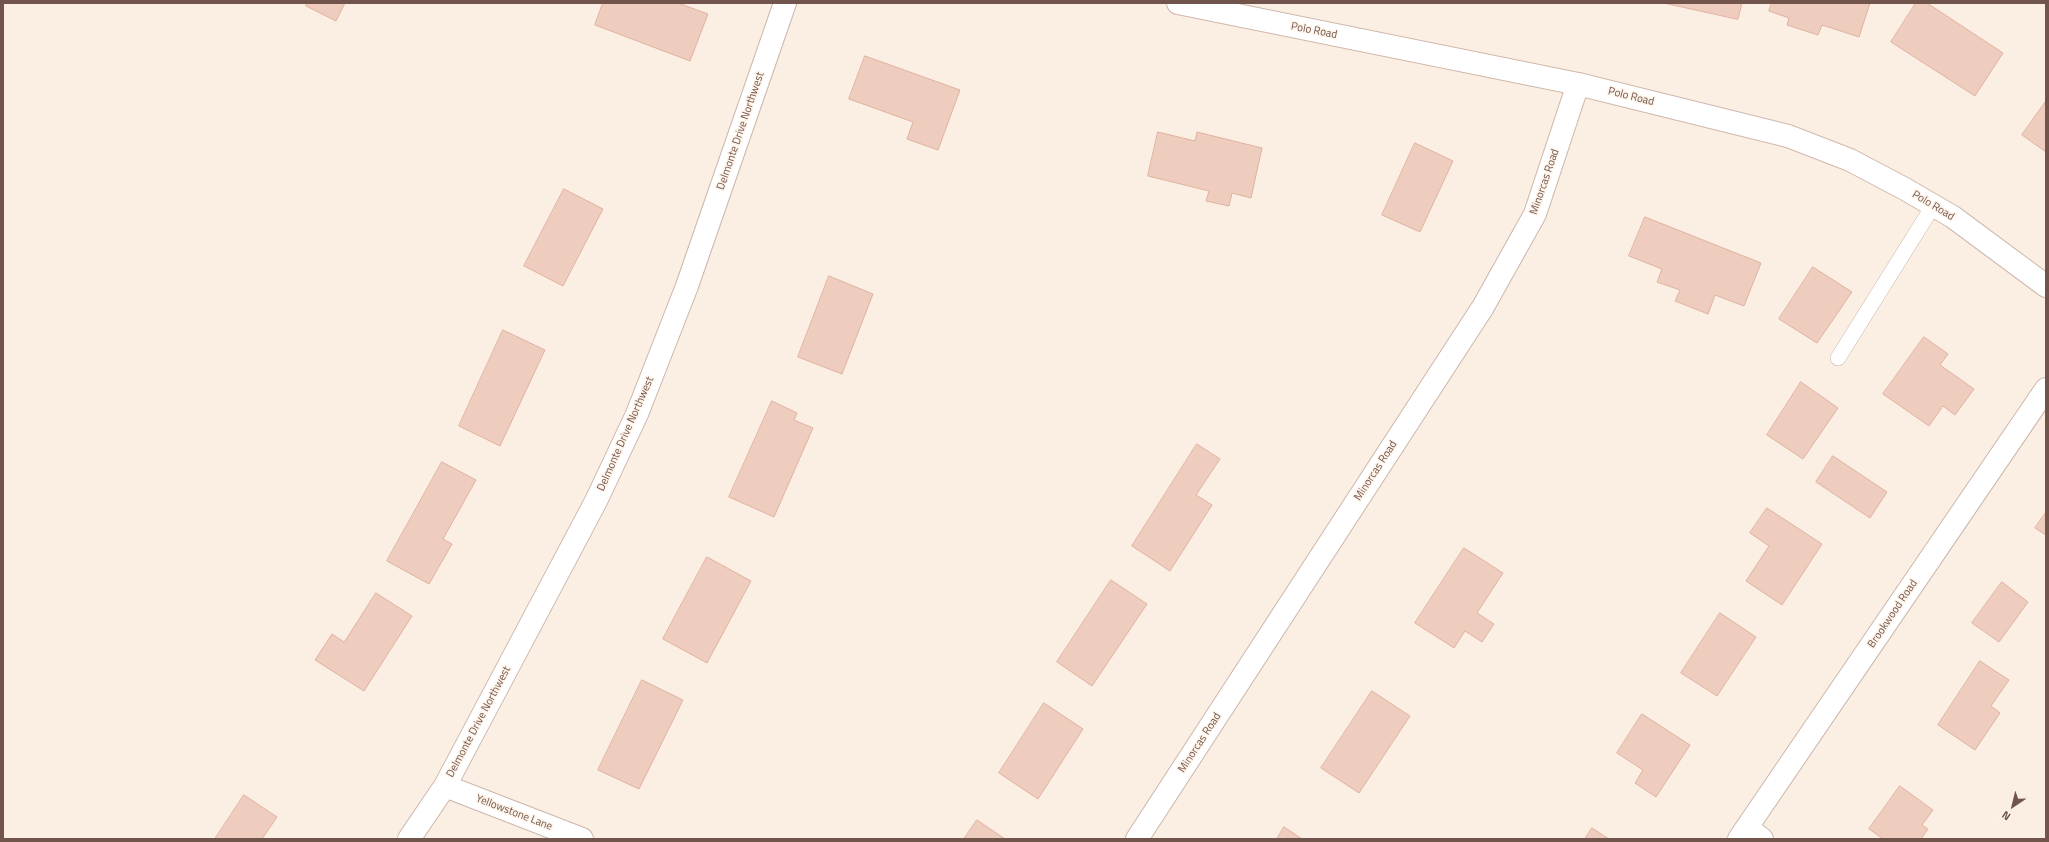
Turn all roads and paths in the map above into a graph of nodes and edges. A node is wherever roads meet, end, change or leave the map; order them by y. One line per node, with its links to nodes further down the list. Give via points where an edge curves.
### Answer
1 (786, 3): 8 (street, Delmonte Drive Northwest, via 688,286 637,414 592,508)
2 (1178, 3): 3 (street, Polo Road)
3 (1578, 84): 4 (street, Polo Road, via 1788,136 1850,160); 12 (street, Minorcas Road, via 1535,214 1483,307)
4 (1933, 206): 5 (street, Polo Road, via 1953,217); 6 (lane)
5 (2046, 286)
6 (1838, 358)
7 (2046, 389): 9 (street, Brookwood Road)
8 (445, 786): 10 (street, Delmonte Drive Northwest); 11 (street, Yellowstone Lane)
9 (1750, 835)
10 (409, 839)
11 (582, 839)
12 (1138, 839)

